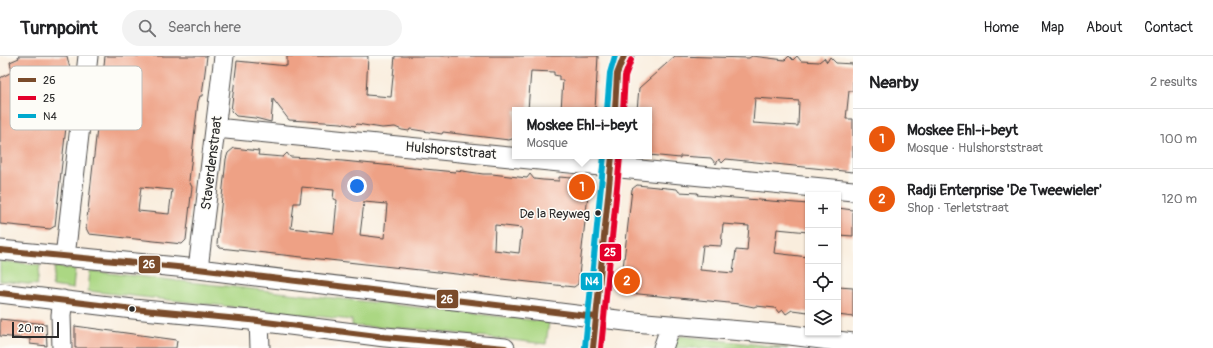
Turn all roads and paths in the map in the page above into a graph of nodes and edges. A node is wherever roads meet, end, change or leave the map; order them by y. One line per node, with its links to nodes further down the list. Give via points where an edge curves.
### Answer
1 (88, 56): 4 (street)
2 (224, 56): 6 (street, Staverdenstraat)
3 (624, 56): 5 (street, via 617,76)
4 (87, 66)
5 (615, 107)
6 (216, 128): 8 (street, Hulshorststraat); 14 (street, Staverdenstraat)
7 (80, 130): 13 (street)
8 (512, 153)
9 (588, 159): 10 (street, Hulshorststraat)
10 (612, 161): 11 (street, Hulshorststraat); 17 (street)
11 (853, 191)
12 (0, 250): 13 (street)
13 (65, 257): 14 (street)
14 (198, 269): 17 (street)
15 (0, 293): 16 (street)
16 (63, 300): 18 (street); 21 (street)
17 (596, 317): 19 (street); 24 (street)
18 (260, 321): 22 (street); 23 (street, via 385,337)
19 (676, 326): 20 (street); 25 (street, via 668,331)
20 (853, 343)
21 (62, 348)
22 (260, 348)
23 (505, 348)
24 (593, 348)
25 (663, 348)

